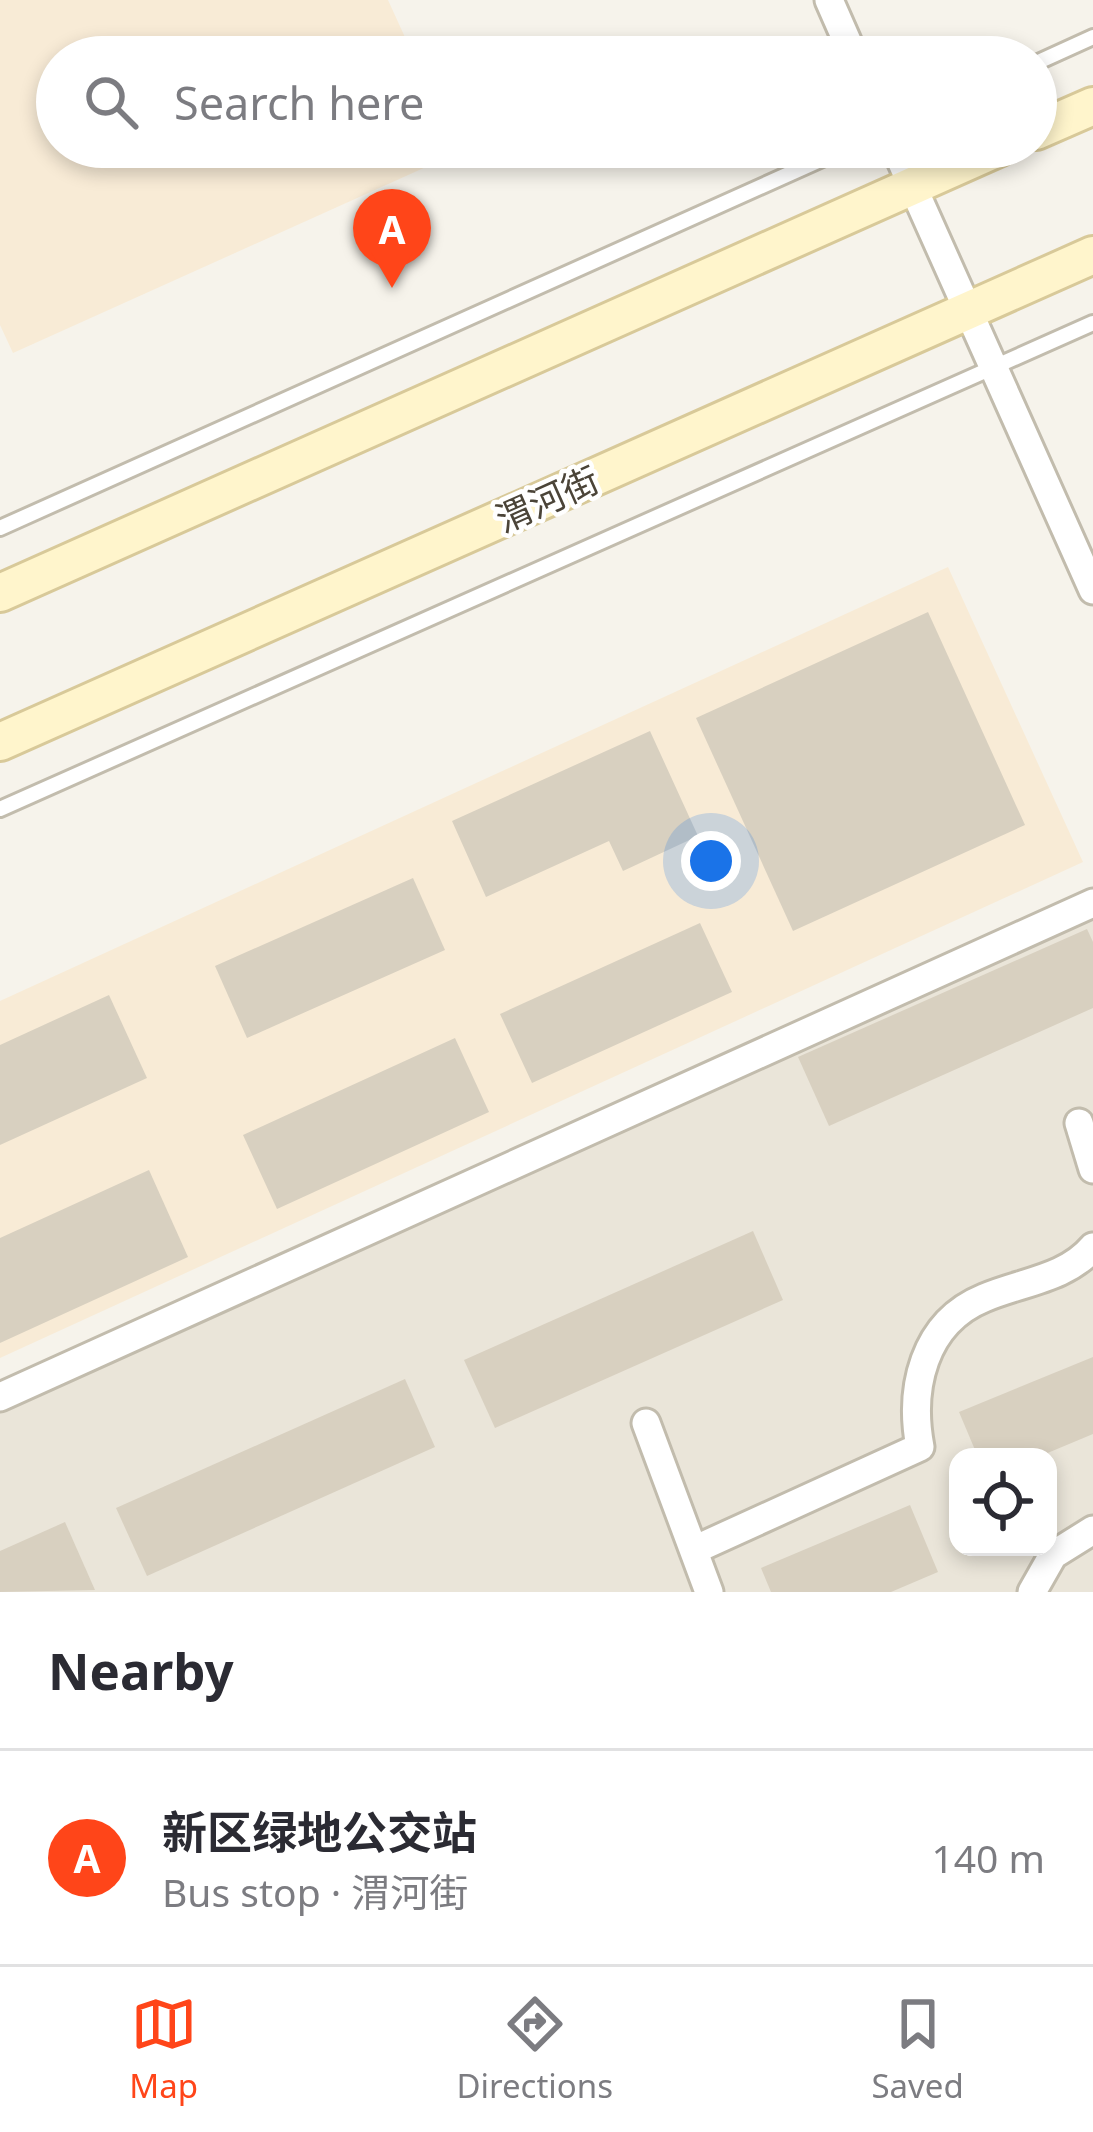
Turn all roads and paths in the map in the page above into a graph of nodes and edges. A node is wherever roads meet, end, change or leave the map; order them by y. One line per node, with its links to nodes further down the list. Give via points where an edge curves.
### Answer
1 (829, 0): 2 (street)
2 (845, 36)
3 (1093, 38): 4 (lane)
4 (1057, 54)
5 (1093, 106): 6 (main road)
6 (1057, 122)
7 (802, 168): 15 (lane)
8 (904, 168): 10 (street)
9 (953, 168): 10 (main road)
10 (912, 186): 12 (street); 17 (main road)
11 (1093, 255): 12 (main road, 渭河街)
12 (969, 312): 14 (street); 18 (main road, 渭河街)
13 (1093, 323): 14 (lane, 渭河街)
14 (994, 367): 16 (street); 19 (lane, 渭河街)
15 (0, 528)
16 (1093, 590)
17 (0, 593)
18 (0, 742)
19 (0, 809)
20 (1093, 903): 24 (street)
21 (1078, 1123): 22 (street)
22 (1093, 1168)
23 (1093, 1247): 27 (street, via 1079,1262 980,1299 952,1319 917,1378 920,1447)
24 (0, 1397)
25 (646, 1423): 27 (street)
26 (1093, 1530): 29 (street, via 1053,1555)
27 (694, 1550): 28 (street)
28 (709, 1592)
29 (1032, 1592)

